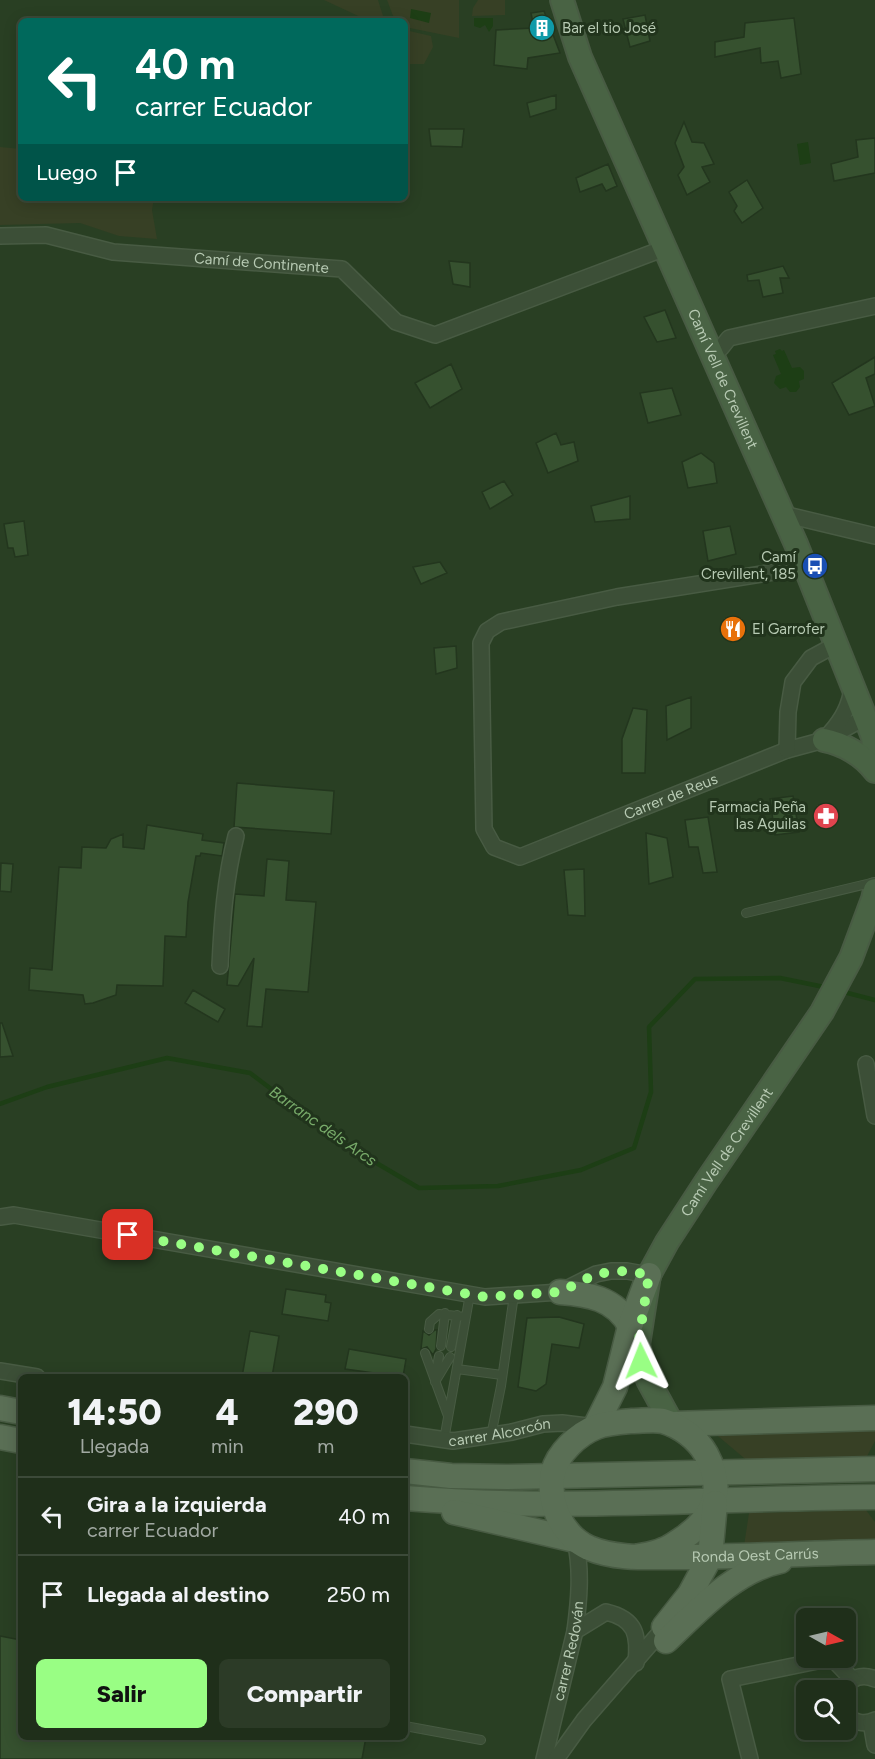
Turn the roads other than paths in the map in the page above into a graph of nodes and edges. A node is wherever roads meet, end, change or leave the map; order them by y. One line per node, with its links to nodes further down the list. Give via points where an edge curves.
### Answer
1 (562, 0): 3 (street, Camí Vell de Crevillent, via 580,57)
2 (0, 236): 3 (street, Camí de Continente, via 46,235 113,252 342,269 396,322 435,335)
3 (665, 248): 5 (street, Camí Vell de Crevillent)
4 (875, 306): 5 (street, via 729,338 721,348)
5 (710, 351): 6 (street, Camí Vell de Crevillent)
6 (783, 514): 7 (street); 8 (street, Camí Vell de Crevillent)
7 (875, 536)
8 (805, 567): 9 (street, Camí Vell de Crevillent); 13 (street, Carrer de Reus, via 617,597 501,622 488,631 481,643 484,829 494,847 520,857)
9 (835, 645): 10 (street, Camí Vell de Crevillent); 13 (street, via 811,658 793,682)
10 (852, 686): 11 (street, Camí Vell de Crevillent); 12 (street, via 846,710)
11 (870, 724): 12 (street); 14 (street, Camí Vell de Crevillent)
12 (824, 740): 13 (street, Carrer de Reus); 15 (street, via 852,751)
13 (787, 750)
14 (875, 763)
15 (875, 771)
16 (236, 837): 20 (street, via 224,897)
17 (875, 882): 19 (lane)
18 (875, 890): 24 (street, Camí Vell de Crevillent, via 851,958 822,1012 706,1182)
19 (746, 913)
20 (220, 966)
21 (866, 1064): 22 (street)
22 (875, 1116)
23 (0, 1217): 26 (street, via 14,1215)
24 (649, 1275): 25 (street, via 627,1271 596,1274); 30 (main road); 46 (street, Camí Vell de Crevillent, via 638,1345 648,1380)
25 (560, 1292): 27 (street); 30 (main road, via 601,1298)
26 (470, 1294): 27 (street); 29 (lane)
27 (514, 1295): 40 (lane)
28 (445, 1313): 29 (lane); 31 (lane, via 434,1317); 32 (lane)
29 (462, 1316): 33 (lane); 37 (lane)
30 (630, 1326): 47 (main road, via 615,1387)
31 (429, 1329)
32 (441, 1346)
33 (451, 1347)
34 (425, 1353): 41 (lane)
35 (439, 1356): 41 (lane)
36 (450, 1357): 41 (lane)
37 (456, 1369): 40 (lane); 44 (lane)
38 (0, 1371): 39 (street)
39 (18, 1374)
40 (502, 1375): 49 (lane)
41 (435, 1382): 44 (lane)
42 (0, 1409): 43 (main road)
43 (18, 1412)
44 (448, 1416): 52 (lane)
45 (875, 1418): 46 (main road, Ronda Oest Carrús)
46 (672, 1424): 47 (main road, Ronda Oest Carrús, via 634,1421); 56 (main road, Ronda Oest Carrús, via 696,1440)
47 (595, 1427): 49 (street, carrer Alcorcón, via 543,1424); 53 (main road, Ronda Oest Carrús)
48 (408, 1434): 52 (street, carrer Alcorcón)
49 (490, 1436): 52 (street, carrer Alcorcón)
50 (0, 1437): 51 (main road)
51 (18, 1440)
52 (444, 1440)
53 (567, 1447): 57 (main road, Ronda Oest Carrús, via 515,1467); 58 (main road, Ronda Oest Carrús, via 557,1460)
54 (875, 1468): 56 (main road, Ronda Oest Carrús); 59 (main road, Ronda Oest Carrús)
55 (408, 1471): 57 (main road, Ronda Oest Carrús)
56 (714, 1472): 58 (main road, Ronda Oest Carrús); 61 (main road, Ronda Oest Carrús)
57 (452, 1476): 58 (main road, Ronda Oest Carrús)
58 (553, 1476): 63 (main road, Ronda Oest Carrús)
59 (875, 1498): 61 (main road, Ronda Oest Carrús)
60 (408, 1500): 63 (main road, Ronda Oest Carrús)
61 (715, 1500): 63 (main road, Ronda Oest Carrús); 67 (main road, Ronda Oest Carrús, via 695,1530 664,1550); 68 (main road)
62 (408, 1501): 64 (main road, Ronda Oest Carrús)
63 (554, 1504): 64 (main road, Ronda Oest Carrús, via 557,1516)
64 (575, 1540): 67 (main road, Ronda Oest Carrús, via 607,1554); 69 (street, carrer Redován, via 579,1560)
65 (875, 1552): 66 (main road, Ronda Oest Carrús)
66 (814, 1553): 68 (main road, Ronda Oest Carrús); 70 (main road, via 750,1571)
67 (636, 1557): 68 (main road, Ronda Oest Carrús)
68 (710, 1557): 70 (main road)
69 (575, 1631): 71 (street, via 606,1612 620,1615 632,1627 638,1642); 81 (street, carrer Redován)
70 (662, 1638): 71 (street); 75 (street)
71 (636, 1663): 75 (street)
72 (875, 1679): 74 (street, via 863,1676)
73 (844, 1680): 83 (street, via 832,1658 730,1679)
74 (856, 1680)
75 (584, 1719): 82 (street)
76 (873, 1721): 77 (street); 80 (street)
77 (856, 1722)
78 (408, 1727): 79 (lane)
79 (481, 1740)
80 (875, 1745)
81 (544, 1759)
82 (556, 1759)
83 (750, 1759)

